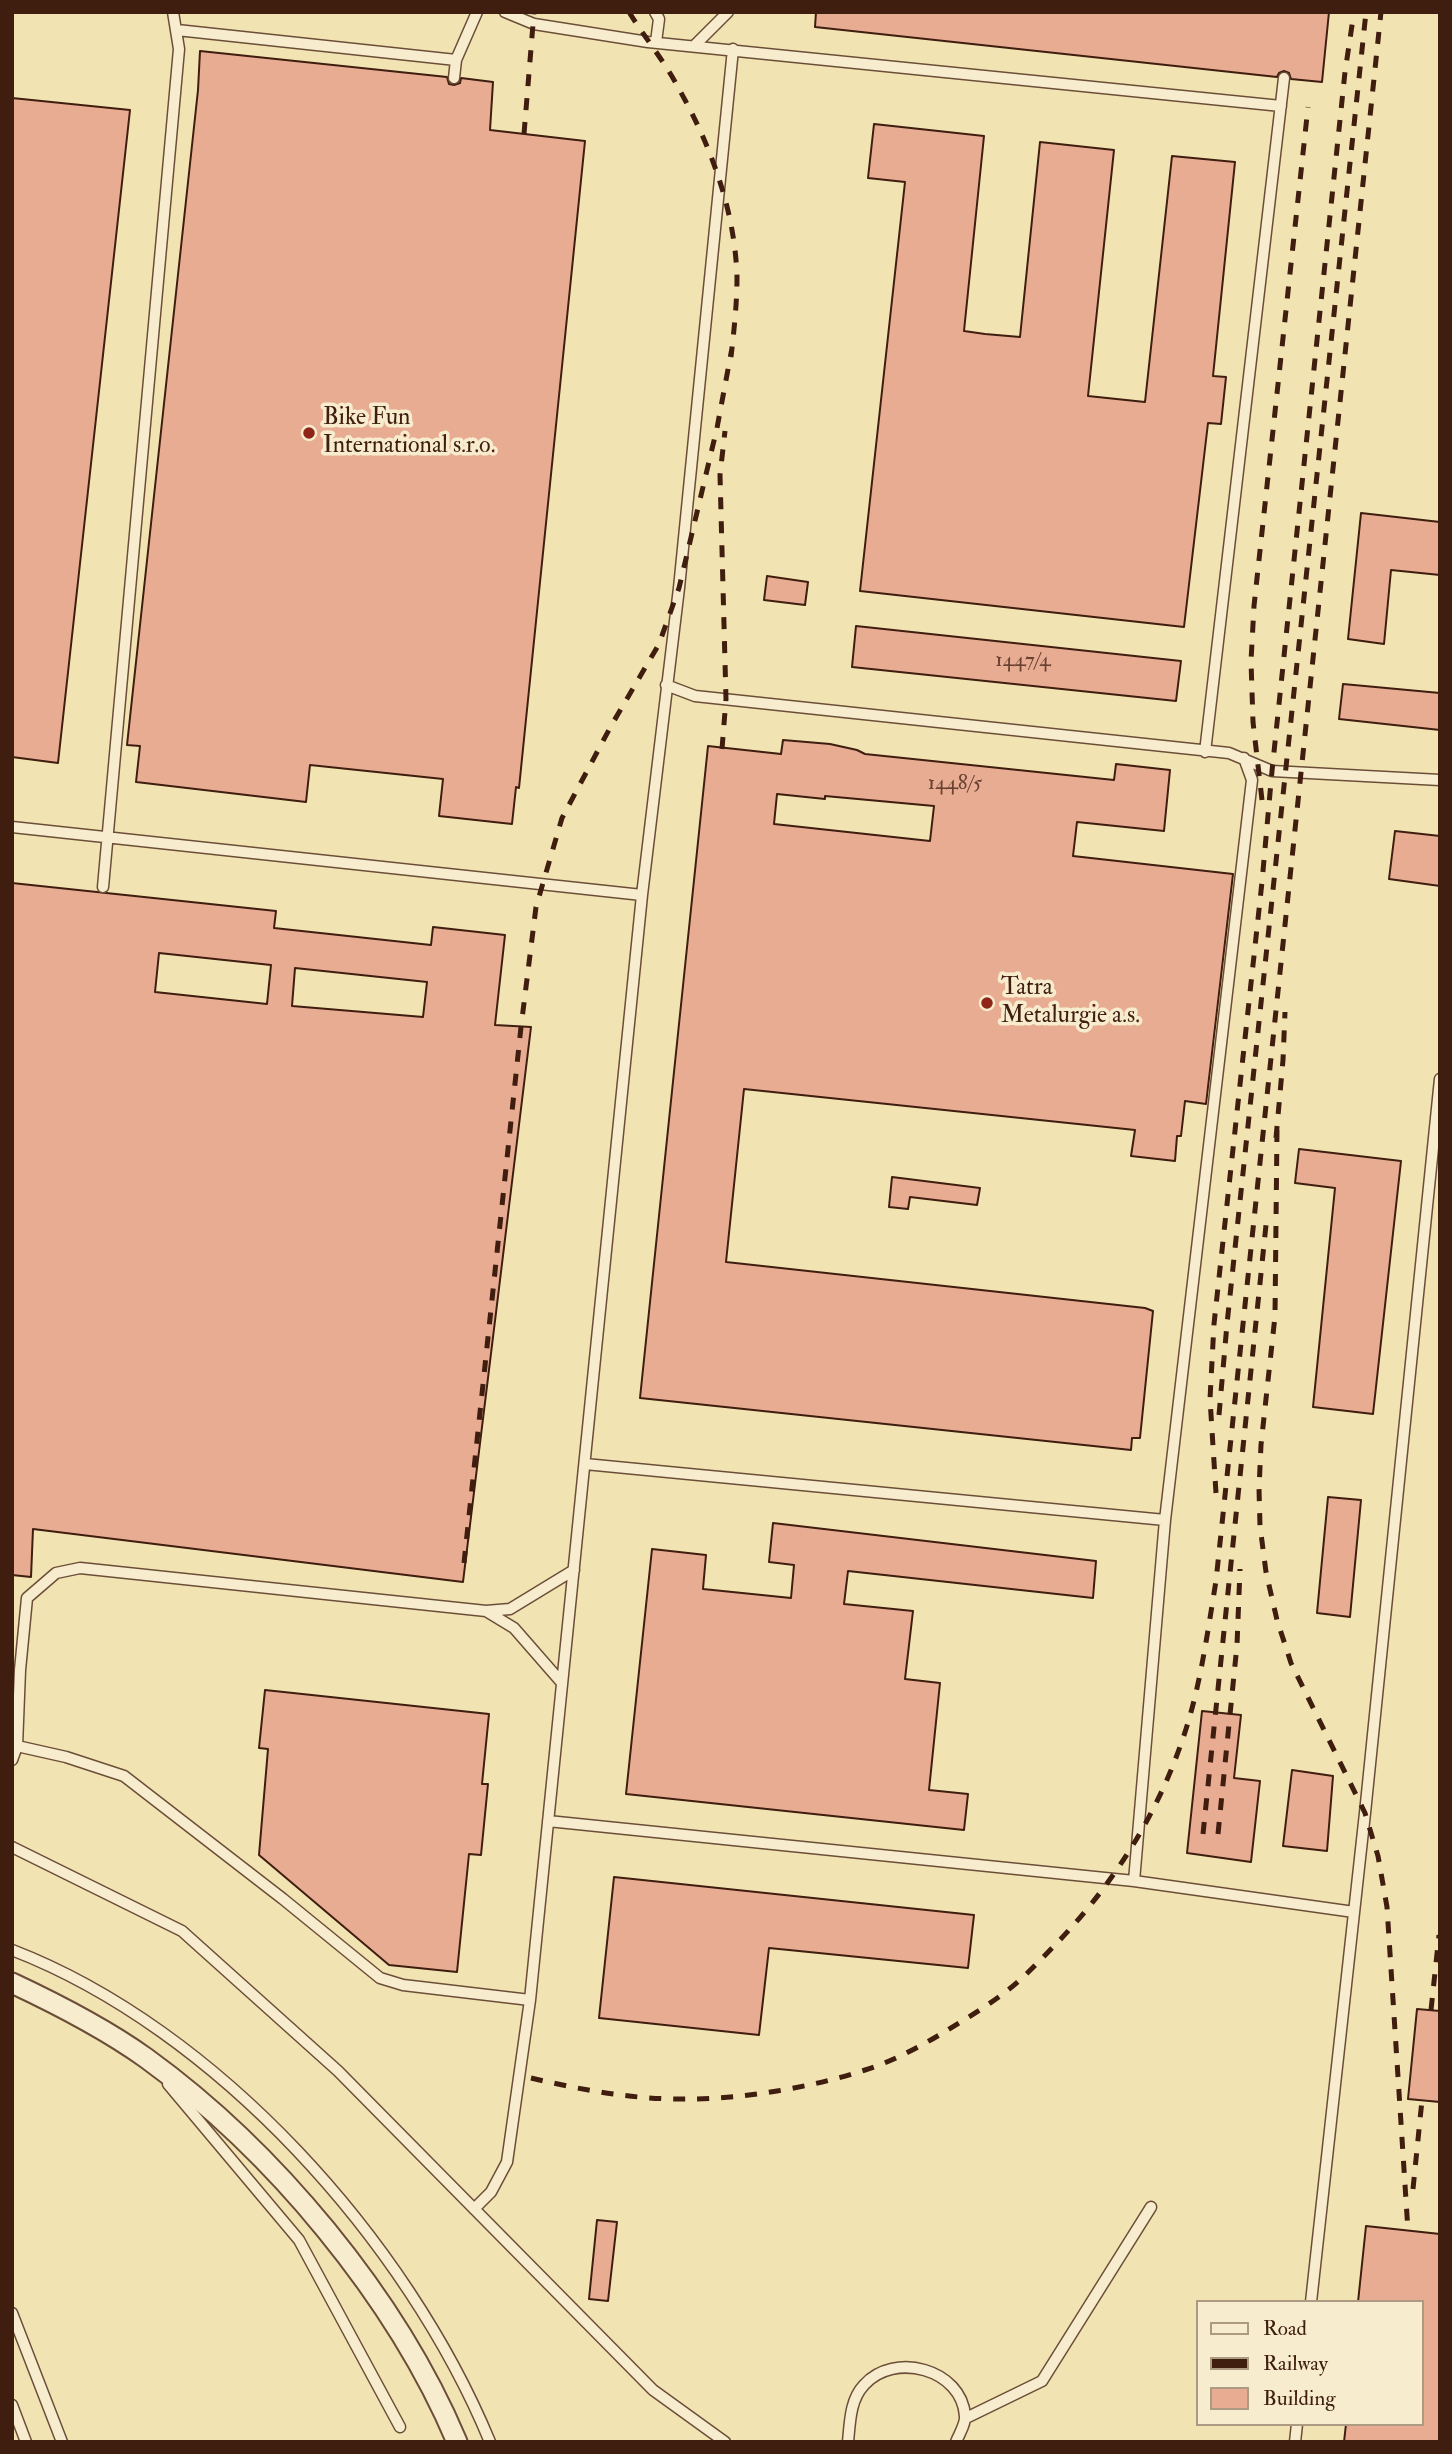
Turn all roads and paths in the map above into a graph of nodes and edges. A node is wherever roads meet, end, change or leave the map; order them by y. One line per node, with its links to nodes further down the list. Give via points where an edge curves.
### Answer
1 (173, 12): 6 (lane)
2 (477, 12): 10 (lane)
3 (505, 12): 7 (lane, via 534,24)
4 (656, 12): 7 (lane)
5 (728, 12): 8 (lane)
6 (177, 30): 10 (lane); 19 (lane, via 179,49)
7 (656, 42): 8 (lane)
8 (694, 46): 9 (lane)
9 (733, 50): 13 (lane); 14 (lane)
10 (456, 60): 11 (lane)
11 (454, 78)
12 (1284, 78): 13 (lane)
13 (1281, 106): 15 (lane)
14 (666, 685): 15 (lane, via 695,696); 21 (lane)
15 (1205, 752): 16 (lane)
16 (1244, 758): 17 (lane, via 1272,771); 24 (lane, via 1252,780)
17 (1440, 780)
18 (12, 827): 19 (lane)
19 (106, 835): 20 (lane); 21 (lane)
20 (103, 887)
21 (642, 895): 23 (lane)
22 (1440, 1079): 35 (lane)
23 (585, 1464): 24 (lane); 25 (lane)
24 (1165, 1520): 34 (lane)
25 (574, 1570): 26 (lane, via 510,1609); 29 (lane)
26 (486, 1611): 28 (lane, via 80,1568 56,1573 27,1598); 29 (lane, via 514,1628)
27 (12, 1617): 28 (lane)
28 (25, 1618): 30 (lane)
29 (562, 1683): 32 (lane)
30 (17, 1746): 31 (lane); 38 (lane, via 124,1776 380,1978 403,1985)
31 (12, 1760)
32 (548, 1821): 34 (lane); 38 (lane)
33 (12, 1847): 41 (lane, via 182,1931 338,2071)
34 (1134, 1881): 35 (lane)
35 (1354, 1912): 42 (lane)
36 (12, 1950): 50 (lane, via 94,1989 162,2032 217,2074 269,2123 319,2175 409,2289)
37 (12, 1983): 39 (street, via 79,2015)
38 (530, 2000): 41 (lane, via 507,2162 491,2192)
39 (145, 2057): 46 (lane, via 299,2240); 49 (street, via 248,2145 341,2250 420,2367)
40 (1151, 2207): 45 (lane, via 1042,2381)
41 (474, 2208): 51 (lane, via 653,2390)
42 (1311, 2300)
43 (12, 2313): 48 (lane)
44 (12, 2405): 47 (lane)
45 (966, 2418): 52 (lane, via 950,2382 937,2374 904,2367 886,2370 859,2392 850,2414); 53 (lane)
46 (400, 2427)
47 (26, 2442)
48 (62, 2442)
49 (457, 2442)
50 (490, 2442)
51 (725, 2442)
52 (848, 2442)
53 (956, 2442)

